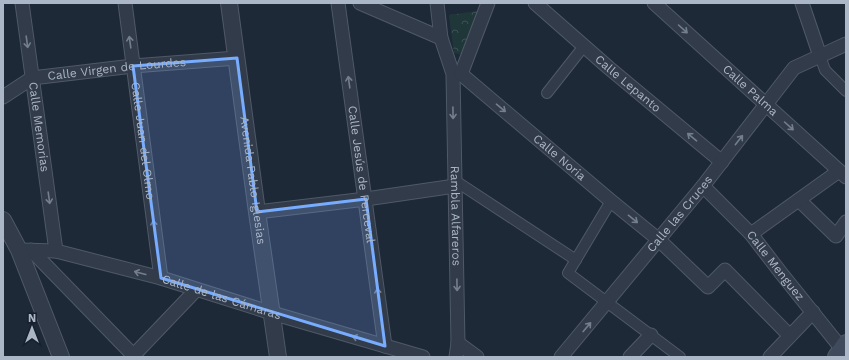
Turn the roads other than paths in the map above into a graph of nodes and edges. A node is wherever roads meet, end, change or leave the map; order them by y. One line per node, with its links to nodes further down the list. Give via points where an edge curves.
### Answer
1 (22, 3): 20 (street, Calle Memorias, one-way to 20)
2 (125, 3): 17 (street, Calle Juan del Olmo, one-way to 2)
3 (229, 3): 16 (street, Avenida Pablo Iglesias)
4 (338, 3): 29 (street, Calle Jesús de Perceval, one-way to 4)
5 (360, 3): 11 (street)
6 (437, 3): 11 (street)
7 (488, 3): 19 (street)
8 (535, 3): 14 (street, Calle Lepanto)
9 (654, 3): 24 (street, Calle Palma, one-way to 24)
10 (802, 3): 12 (street)
11 (441, 38): 19 (street)
12 (814, 41): 15 (street); 18 (street, Calle las Cruces)
13 (846, 44): 15 (street, Calle las Cruces)
14 (584, 46): 22 (street); 25 (street, Calle Lepanto, one-way to 14)
15 (820, 56): 18 (street, Calle las Cruces); 21 (street, via 825,70)
16 (237, 58): 17 (street, Calle Virgen de Lourdes); 32 (street, Avenida Pablo Iglesias)
17 (133, 66): 20 (street, Calle Virgen de Lourdes); 40 (street, Calle Juan del Olmo, one-way to 17)
18 (794, 68): 24 (street, Calle las Cruces)
19 (457, 74): 27 (street, Rambla Alfareros, one-way to 27); 31 (street, Calle Noria, one-way to 31)
20 (32, 78): 23 (street, Calle Virgen de Lourdes); 38 (street, Calle Memorias, one-way to 38)
21 (846, 91)
22 (548, 93)
23 (3, 97)
24 (766, 105): 25 (street, Calle las Cruces, one-way to 24); 26 (street, Calle Palma, one-way to 26)
25 (722, 162): 28 (street, Calle las Cruces)
26 (843, 174): 30 (street)
27 (455, 183): 29 (street); 39 (street); 47 (street, Rambla Alfareros, one-way to 47)
28 (703, 186): 35 (street, Calle Menguez); 36 (street, Calle las Cruces)
29 (366, 199): 32 (street); 48 (street, Calle Jesús de Perceval, one-way to 29)
30 (799, 200): 34 (street, via 836,236); 35 (street)
31 (611, 201): 36 (street, Calle Noria, one-way to 36); 39 (street)
32 (257, 212): 44 (street, Avenida Pablo Iglesias)
33 (3, 220): 37 (street)
34 (846, 222)
35 (751, 234): 43 (street, Calle Menguez)
36 (659, 240): 42 (street, Calle las Cruces); 46 (street, Calle Noria, via 708,287 725,270)
37 (25, 250): 38 (street, Calle de las Cámaras); 50 (street); 51 (street)
38 (56, 251): 40 (street, Calle de las Cámaras, one-way to 38)
39 (576, 260): 42 (street, via 568,273)
40 (161, 278): 41 (street, Calle de las Cámaras)
41 (196, 290): 44 (street, Calle de las Cámaras); 51 (street)
42 (608, 302): 45 (street); 56 (street, Calle las Cruces, one-way to 42)
43 (813, 312): 46 (street); 49 (street, Calle Menguez)
44 (272, 313): 48 (street, Calle de las Cámaras, one-way to 44); 52 (street, Avenida Pablo Iglesias)
45 (652, 335): 57 (street); 58 (street)
46 (790, 336): 59 (street)
47 (458, 343): 54 (street, Rambla Alfareros); 55 (street)
48 (385, 346): 53 (street, Calle de las Cámaras)
49 (843, 351)
50 (61, 357)
51 (134, 357)
52 (278, 357)
53 (423, 357)
54 (456, 357)
55 (477, 357)
56 (561, 357)
57 (630, 357)
58 (680, 357)
59 (770, 357)

